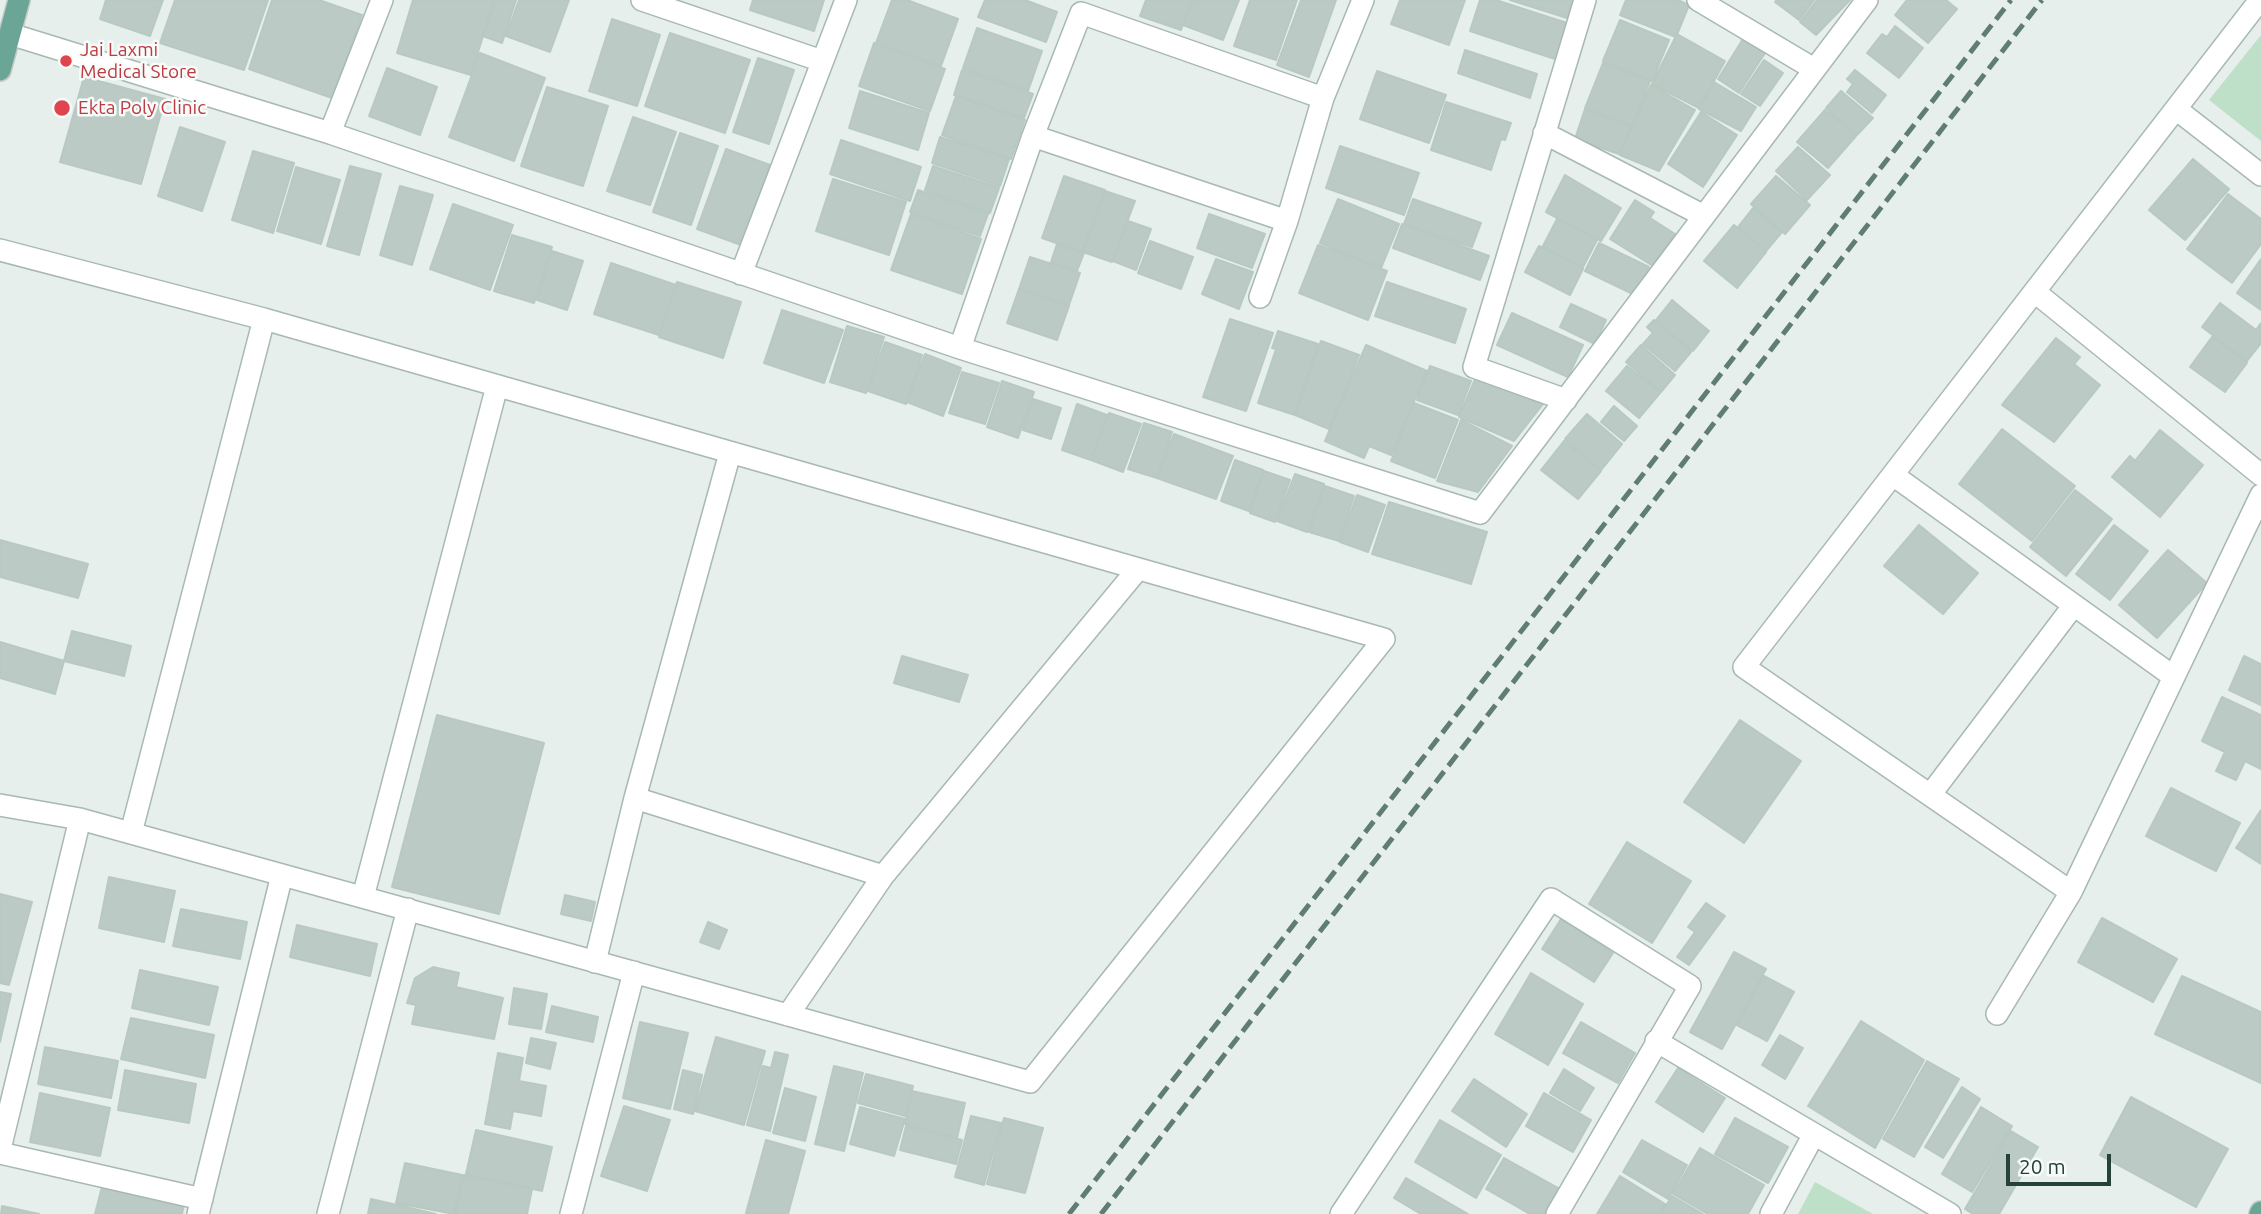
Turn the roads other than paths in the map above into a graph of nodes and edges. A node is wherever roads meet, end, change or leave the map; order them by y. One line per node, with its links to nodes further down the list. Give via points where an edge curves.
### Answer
1 (19, 0): 10 (main road)
2 (382, 0): 16 (street)
3 (642, 0): 11 (street)
4 (846, 0): 11 (street)
5 (1363, 0): 14 (street)
6 (1585, 0): 17 (street)
7 (1698, 0): 12 (street)
8 (1867, 0): 12 (street)
9 (2260, 0): 15 (street)
10 (10, 34): 13 (main road); 16 (street)
11 (822, 61): 23 (street)
12 (1814, 69): 20 (street)
13 (0, 70)
14 (1323, 98): 18 (street, via 1081,13); 21 (street)
15 (2176, 109): 19 (street); 24 (street)
16 (330, 133): 23 (street)
17 (1544, 133): 20 (street); 29 (street, via 1474,366)
18 (1033, 136): 21 (street); 27 (street)
19 (2261, 175)
20 (1704, 216): 29 (street)
21 (1287, 221): 25 (street)
22 (0, 250): 26 (street)
23 (741, 274): 27 (street)
24 (2035, 292): 31 (street); 32 (street)
25 (1260, 297)
26 (264, 319): 28 (street); 41 (street)
27 (960, 348): 29 (street, via 1479,513)
28 (498, 386): 30 (street); 45 (street)
29 (1566, 400)
30 (730, 453): 34 (street); 38 (street)
31 (1893, 475): 35 (street); 37 (street, via 1744,667)
32 (2261, 475)
33 (2261, 495): 36 (street)
34 (1138, 569): 43 (street); 50 (street, via 1384,639 1030,1082)
35 (2074, 605): 36 (street); 37 (street)
36 (2174, 677): 44 (street)
37 (1930, 795): 44 (street)
38 (635, 797): 43 (street); 47 (street)
39 (0, 805): 40 (street)
40 (80, 819): 41 (street); 53 (street)
41 (131, 833): 42 (street)
42 (282, 875): 45 (street); 54 (street)
43 (883, 876): 50 (street)
44 (2071, 892): 49 (street)
45 (363, 897): 46 (street)
46 (408, 909): 47 (street); 56 (street)
47 (595, 962): 48 (street)
48 (634, 972): 50 (street); 55 (street)
49 (1997, 1014)
50 (788, 1015)
51 (1656, 1041): 52 (street); 57 (street, via 1690,986 1551,899); 58 (street)
52 (1814, 1134): 59 (street); 60 (street)
53 (0, 1151): 54 (street)
54 (200, 1206)
55 (578, 1212)
56 (328, 1214)
57 (1340, 1214)
58 (1557, 1214)
59 (1770, 1214)
60 (1950, 1214)

